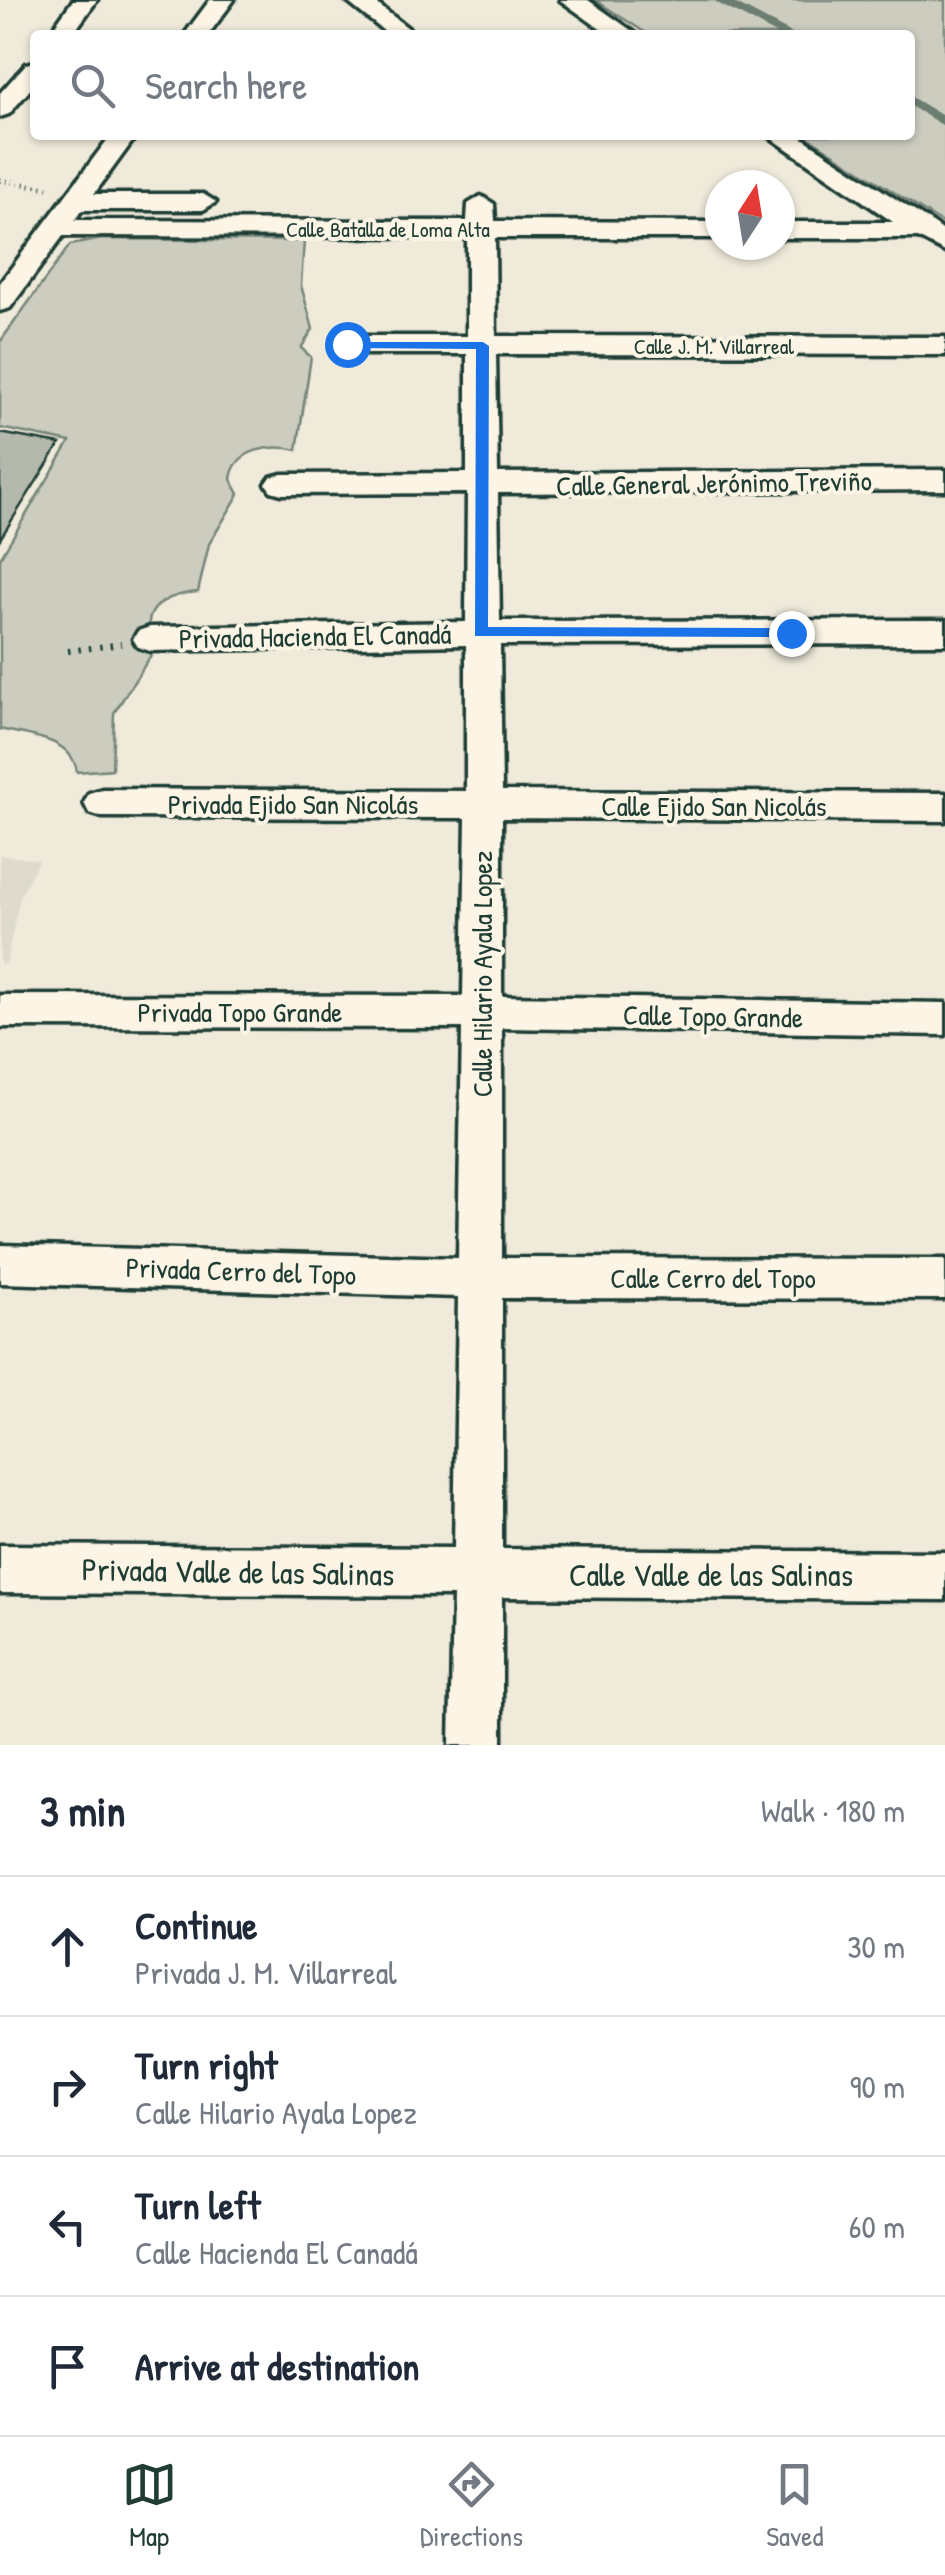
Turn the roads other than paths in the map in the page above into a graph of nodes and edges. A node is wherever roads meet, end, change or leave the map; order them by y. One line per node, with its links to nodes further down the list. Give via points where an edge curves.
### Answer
1 (85, 0): 5 (street)
2 (222, 0): 6 (street)
3 (356, 0): 7 (street)
4 (572, 0): 8 (street)
5 (64, 30)
6 (200, 30)
7 (398, 30)
8 (618, 30)
9 (0, 64): 10 (street)
10 (30, 69)
11 (30, 76): 12 (street)
12 (0, 109)
13 (120, 140): 15 (street)
14 (788, 140): 17 (street)
15 (79, 198): 19 (street, Calle Batalla de Loma Alta); 20 (street)
16 (795, 204): 17 (street)
17 (884, 204): 23 (street)
18 (705, 205): 19 (street, Calle Batalla de Loma Alta)
19 (481, 216): 20 (street, Calle Batalla de Loma Alta); 21 (street, Calle Batalla de Loma Alta); 26 (street, Calle Hilario Ayala Lopez)
20 (56, 228): 24 (street)
21 (705, 229)
22 (795, 231): 23 (street)
23 (934, 237)
24 (0, 302)
25 (347, 344): 26 (street, Calle J. M. Villarreal)
26 (483, 346): 27 (street, Calle J. M. Villarreal); 30 (street, Calle Hilario Ayala Lopez)
27 (945, 346)
28 (945, 480): 30 (street, Calle General Jerónimo Treviño)
29 (282, 484): 30 (street, Calle General Jerónimo Treviño)
30 (483, 485): 31 (street, Calle Hilario Ayala Lopez)
31 (480, 632): 32 (street, Privada Hacienda El Canadá); 33 (street, Privada Hacienda El Canadá); 35 (street, Calle Hilario Ayala Lopez)
32 (945, 632)
33 (150, 639)
34 (102, 803): 35 (street, Privada Ejido San Nicolás)
35 (484, 804): 36 (street, Calle Ejido San Nicolás); 38 (street, Calle Hilario Ayala Lopez)
36 (945, 807)
37 (0, 1011): 38 (street, Privada Topo Grande)
38 (480, 1012): 39 (street, Calle Topo Grande); 41 (street, Calle Hilario Ayala Lopez)
39 (945, 1020)
40 (0, 1264): 41 (street, Privada Cerro del Topo)
41 (482, 1278): 42 (street, Calle Cerro del Topo); 44 (street, Calle Hilario Ayala Lopez)
42 (945, 1278)
43 (0, 1569): 44 (street, Privada Valle de las Salinas)
44 (477, 1574): 45 (street, Calle Valle de las Salinas); 46 (street, Calle Hilario Ayala Lopez)
45 (945, 1576)
46 (476, 1745)

